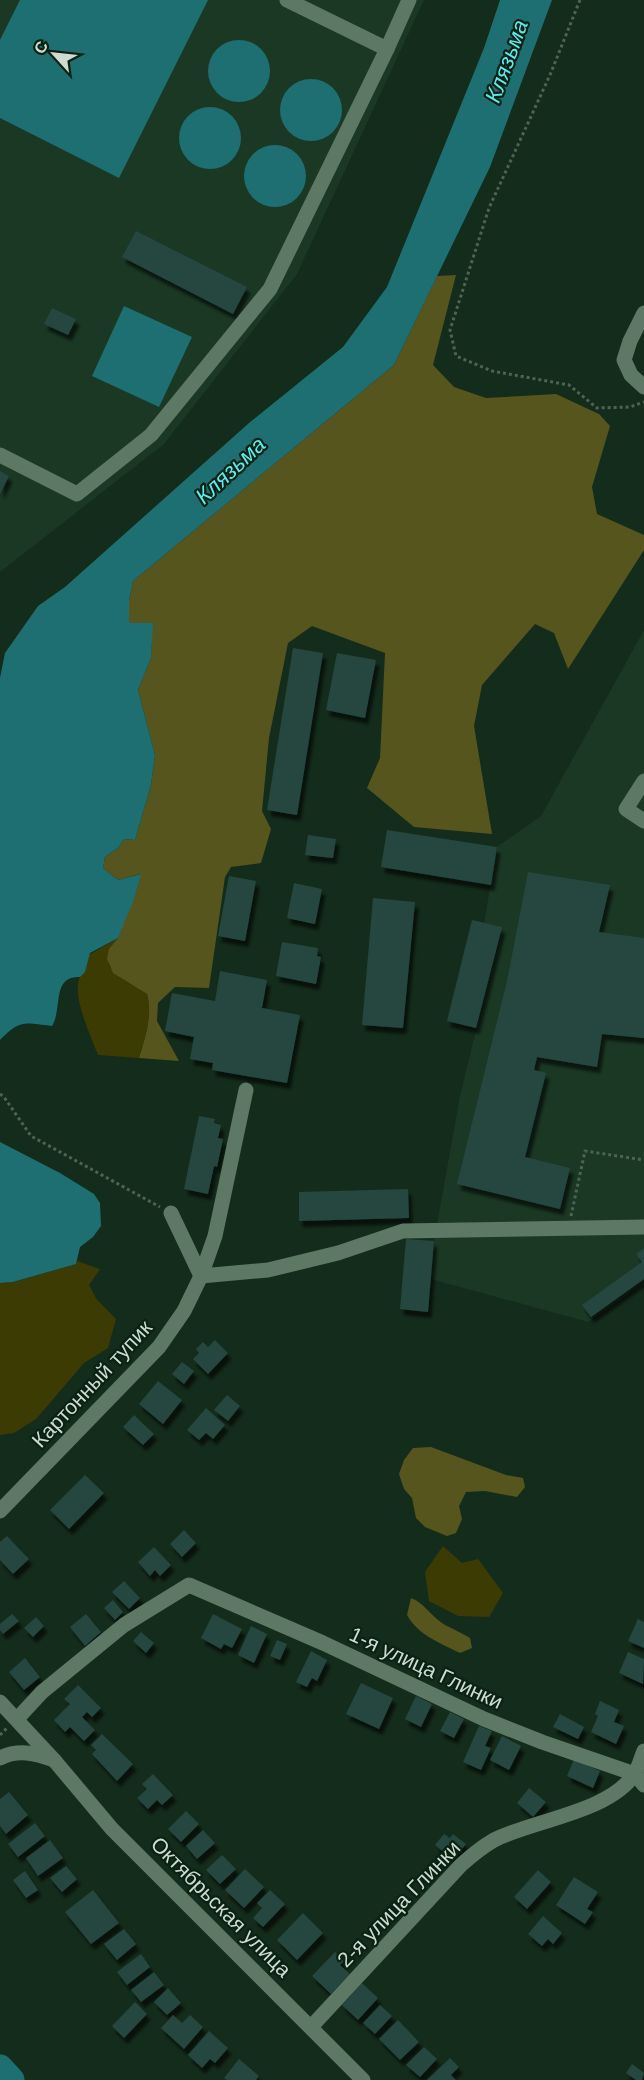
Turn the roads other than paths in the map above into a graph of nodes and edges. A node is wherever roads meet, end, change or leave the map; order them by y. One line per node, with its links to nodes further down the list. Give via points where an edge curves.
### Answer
1 (287, 0): 3 (street)
2 (409, 0): 3 (street)
3 (387, 49): 6 (street, via 270,289 152,435 77,494)
4 (644, 313): 5 (street, via 624,360)
5 (644, 387)
6 (0, 455)
7 (644, 781): 8 (street, via 626,809)
8 (644, 821)
9 (246, 1090): 12 (street, Картонный тупик, via 214,1236)
10 (171, 1213): 12 (street)
11 (644, 1227): 12 (street, via 403,1231 338,1253 268,1270)
12 (201, 1276): 13 (street, Картонный тупик, via 184,1311 159,1347)
13 (0, 1511)
14 (0, 1702): 15 (street)
15 (17, 1719): 18 (street); 19 (street, 1-я улица Глинки, via 42,1692 124,1625 189,1585 484,1719)
16 (644, 1751): 19 (street, 2-я улица Глинки)
17 (0, 1758): 18 (street, via 19,1752)
18 (54, 1760): 20 (street, Октябрьская улица, via 112,1829)
19 (639, 1780): 20 (street, 2-я улица Глинки, via 592,1805 495,1839 480,1849)
20 (311, 2027): 21 (street, Октябрьская улица)
21 (363, 2080)

